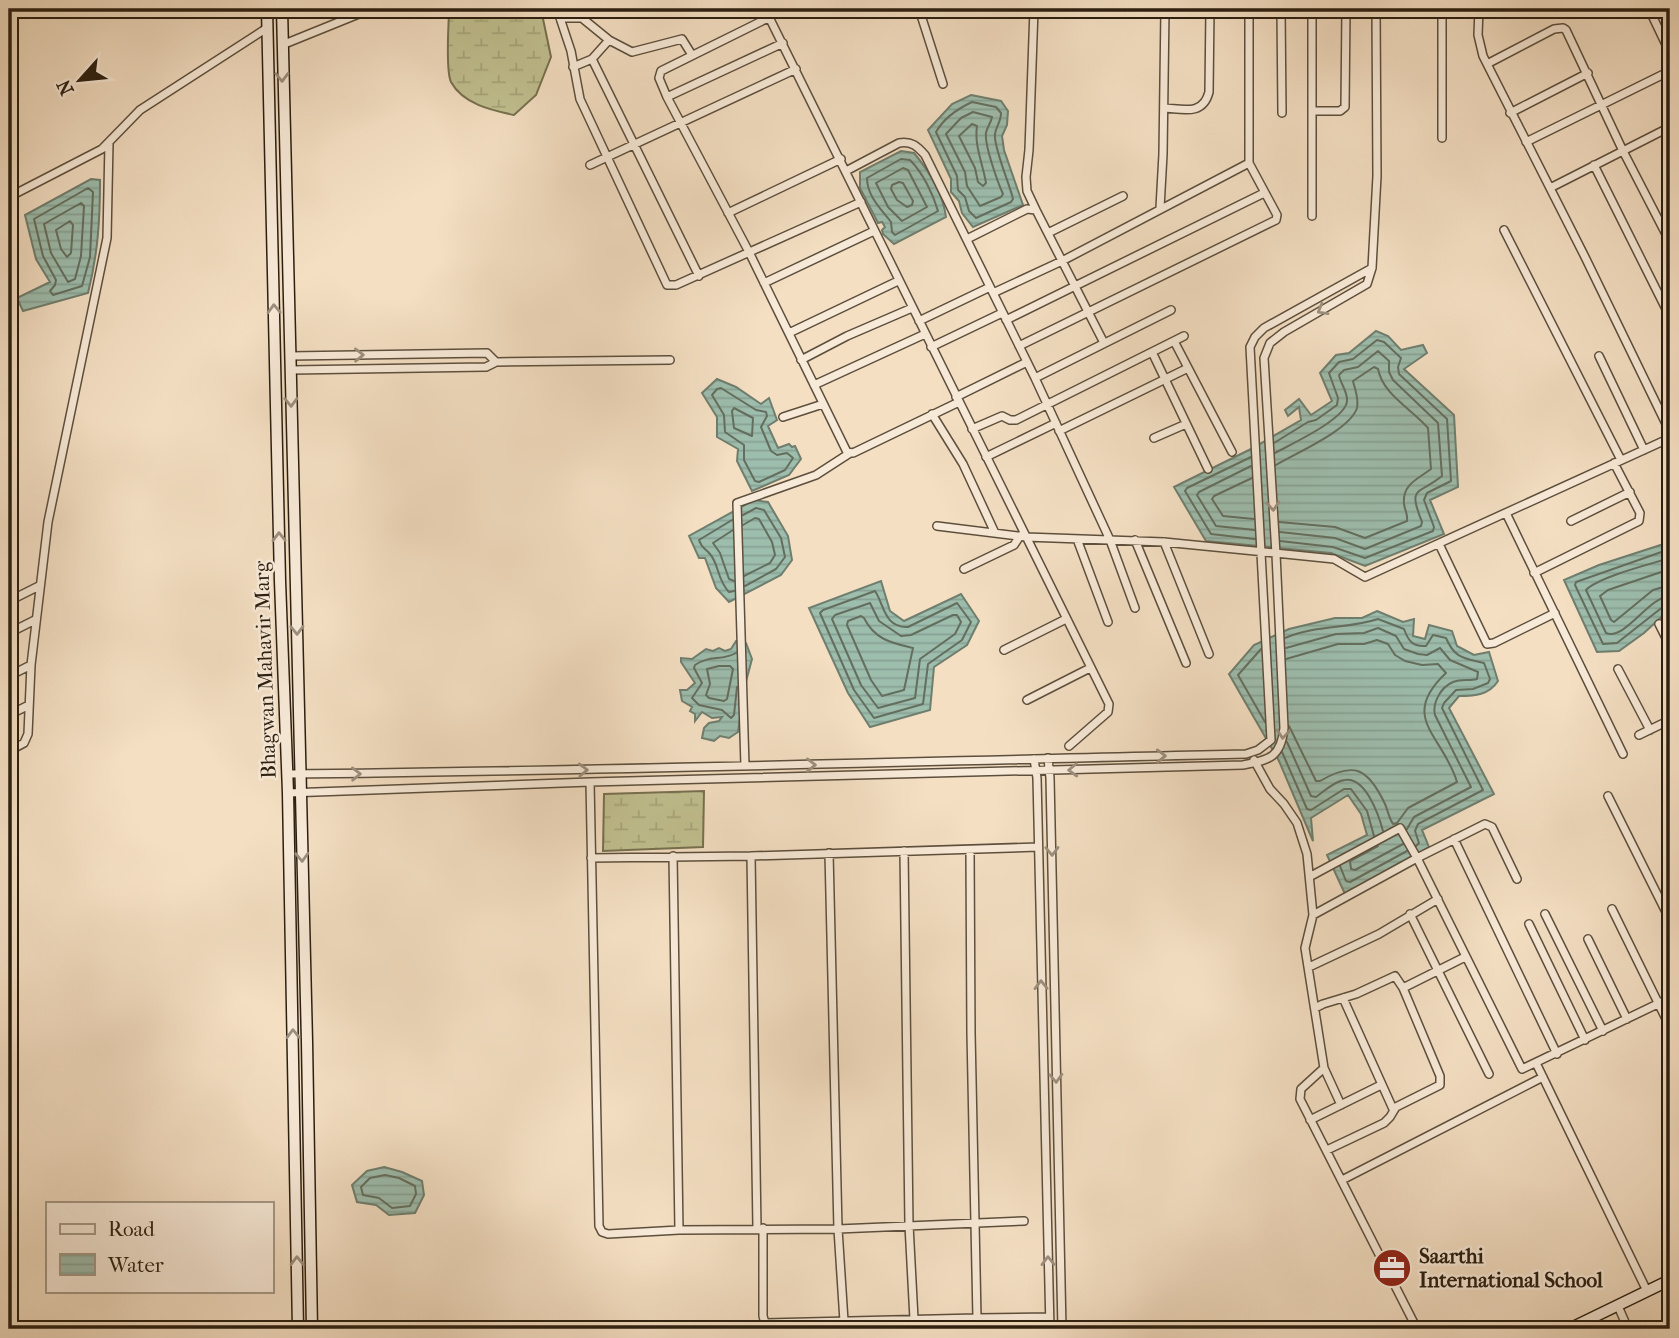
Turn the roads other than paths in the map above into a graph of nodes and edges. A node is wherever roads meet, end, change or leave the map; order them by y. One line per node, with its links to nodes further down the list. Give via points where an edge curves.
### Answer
1 (267, 9): 20 (main road, Bhagwan Mahavir Marg)
2 (282, 9): 23 (main road, Bhagwan Mahavir Marg)
3 (371, 9): 23 (street)
4 (557, 9): 19 (street)
5 (765, 9): 18 (street)
6 (919, 9): 32 (street)
7 (1034, 9): 58 (street, via 1026,177)
8 (1165, 9): 35 (street)
9 (1210, 9): 35 (street, via 1207,102 1194,109)
10 (1249, 9): 48 (street)
11 (1281, 9): 37 (street)
12 (1312, 9): 36 (street)
13 (1346, 9): 36 (street, via 1345,107)
14 (1376, 9): 68 (street, via 1377,176)
15 (1442, 9): 41 (street)
16 (1479, 9): 27 (street, via 1479,42)
17 (1649, 9): 24 (street)
18 (770, 17): 22 (street); 25 (street)
19 (560, 18): 21 (street, via 582,18); 28 (street)
20 (267, 27): 43 (street, via 140,110); 164 (main road, Bhagwan Mahavir Marg, one-way to 20)
21 (609, 40): 25 (street, via 632,52 682,39); 26 (street)
22 (783, 43): 29 (street); 33 (street)
23 (282, 45): 88 (main road, Bhagwan Mahavir Marg, one-way to 88)
24 (1670, 53)
25 (692, 55): 33 (street, via 661,71 659,78)
26 (592, 59): 28 (street); 44 (street)
27 (1487, 64): 31 (street, via 1563,28); 38 (street)
28 (573, 67): 46 (street, via 580,99)
29 (796, 69): 39 (street); 47 (street)
30 (1670, 71): 34 (street)
31 (1588, 74): 34 (street); 38 (street)
32 (943, 84)
33 (667, 97): 39 (street)
34 (1603, 104): 42 (street); 45 (street)
35 (1164, 108): 57 (street)
36 (1313, 111): 60 (street)
37 (1282, 113)
38 (1510, 113): 42 (street)
39 (682, 124): 44 (street); 59 (street)
40 (1669, 131): 45 (street)
41 (1442, 138)
42 (1526, 142): 52 (street)
43 (109, 143): 55 (street); 131 (street, via 107,238)
44 (632, 144): 46 (street); 69 (street)
45 (1623, 151): 50 (street); 65 (street)
46 (606, 157): 49 (street); 69 (street, via 667,285)
47 (841, 159): 51 (street); 59 (street)
48 (1249, 163): 53 (street); 57 (street)
49 (590, 165)
50 (1594, 165): 52 (street); 78 (street)
51 (846, 171): 56 (street); 64 (street, via 900,143 915,145 934,169)
52 (1550, 188): 107 (street)
53 (1264, 193): 72 (street); 76 (street, via 1277,215 1273,222)
54 (1123, 196): 63 (street)
55 (9, 197)
56 (861, 202): 62 (street); 66 (street)
57 (1160, 208): 67 (street)
58 (1036, 210): 63 (street); 64 (street, via 1027,209)
59 (728, 213): 66 (street)
60 (1312, 216)
61 (1504, 230): 114 (street)
62 (874, 232): 70 (street); 71 (street)
63 (1048, 233): 67 (street)
64 (967, 239): 73 (street)
65 (1670, 242)
66 (749, 252): 69 (street); 71 (street)
67 (1062, 261): 72 (street); 73 (street)
68 (1372, 268): 127 (street, via 1264,328 1250,347); 128 (street, one-way to 128, via 1367,284 1284,332 1265,351)
69 (699, 276)
70 (898, 281): 74 (street); 80 (street)
71 (764, 283): 80 (street)
72 (1076, 286): 76 (street); 77 (street)
73 (992, 290): 77 (street); 79 (street)
74 (912, 308): 79 (street); 91 (street)
75 (1171, 310): 84 (street)
76 (1088, 311): 84 (street); 85 (street)
77 (1004, 316): 85 (street); 86 (street)
78 (1670, 317)
79 (919, 321): 81 (street)
80 (789, 333): 91 (street)
81 (925, 334): 86 (street); 98 (street)
82 (1184, 336): 83 (street)
83 (1174, 341): 87 (street); 94 (street)
84 (1104, 343): 96 (street)
85 (1019, 346): 93 (street)
86 (931, 347): 99 (street)
87 (1152, 352): 97 (street); 101 (street)
88 (290, 356): 92 (street, one-way to 92, via 486,353); 95 (main road, Bhagwan Mahavir Marg)
89 (1599, 356): 110 (street)
90 (670, 360): 92 (street)
91 (801, 360): 98 (street)
92 (496, 362): 95 (street, via 486,367)
93 (1027, 362): 96 (street); 99 (street)
94 (1188, 368): 97 (street); 111 (street)
95 (291, 370): 165 (main road, Bhagwan Mahavir Marg, one-way to 165)
96 (1035, 378): 101 (street)
97 (1165, 379): 104 (street); 105 (street)
98 (814, 385): 100 (street)
99 (958, 399): 102 (street); 106 (street)
100 (823, 404): 103 (street); 112 (street)
101 (1046, 404): 105 (street); 106 (street, via 1016,420 1002,416)
102 (932, 414): 112 (street); 120 (street, via 963,464)
103 (783, 417)
104 (1186, 424): 108 (street); 115 (street)
105 (1058, 427): 113 (street); 123 (street)
106 (972, 429): 113 (street)
107 (1670, 432)
108 (1154, 438)
109 (1670, 438): 110 (street)
110 (1644, 450): 114 (street)
111 (1232, 452)
112 (850, 453): 161 (street, via 816,475 737,503)
113 (986, 457): 121 (street)
114 (1618, 461): 116 (street); 117 (street)
115 (1208, 469)
116 (1630, 492): 118 (street); 130 (street, via 1639,521)
117 (1506, 513): 126 (street); 130 (street)
118 (1571, 521)
119 (937, 526): 120 (street)
120 (995, 533): 121 (street)
121 (1023, 537): 122 (street); 129 (street); 135 (street)
122 (1077, 539): 123 (street); 137 (street)
123 (1110, 540): 124 (street); 133 (street)
124 (1135, 540): 125 (street); 143 (street)
125 (1164, 542): 127 (street); 142 (street)
126 (1439, 544): 128 (street, via 1365,577 1334,559); 134 (street, via 1487,644)
127 (1262, 553): 128 (street); 156 (street, via 1271,740)
128 (1276, 555): 160 (street, one-way to 160, via 1284,728 1277,752)
129 (964, 569)
130 (1534, 573): 134 (street)
131 (39, 586): 132 (street); 136 (street)
132 (9, 601)
133 (1135, 608)
134 (1555, 613): 157 (street)
135 (1066, 619): 141 (street); 145 (street)
136 (35, 620): 139 (street); 144 (street)
137 (1108, 622)
138 (1659, 624): 140 (street)
139 (9, 633)
140 (1670, 646)
141 (1004, 650)
142 (1209, 654)
143 (1186, 663)
144 (31, 665): 147 (street); 149 (street)
145 (1090, 668): 148 (street); 154 (street, via 1108,712)
146 (1618, 669): 152 (street)
147 (9, 676)
148 (1027, 700)
149 (29, 705): 150 (street); 155 (street, via 27,739)
150 (9, 715)
151 (1670, 720): 152 (street)
152 (1650, 730): 153 (street)
153 (1639, 735)
154 (1069, 746)
155 (9, 751)
156 (1251, 752): 158 (street, one-way to 156); 160 (street)
157 (1623, 754)
158 (1048, 758): 159 (street); 162 (street)
159 (1034, 759): 161 (street, one-way to 159); 163 (street)
160 (1256, 763): 162 (street, one-way to 162); 179 (street, via 1297,823)
161 (745, 766): 165 (street, one-way to 161)
162 (1049, 771): 163 (street); 229 (street, one-way to 229)
163 (1035, 772): 166 (street); 171 (street)
164 (288, 774): 165 (street); 167 (main road, Bhagwan Mahavir Marg)
165 (300, 774): 168 (main road, Bhagwan Mahavir Marg)
166 (590, 782): 168 (street); 177 (street)
167 (288, 793): 168 (street); 226 (main road, Bhagwan Mahavir Marg, one-way to 167)
168 (300, 793): 227 (main road, Bhagwan Mahavir Marg, one-way to 227)
169 (1608, 796): 182 (street)
170 (1454, 839): 178 (street); 180 (street, via 1489,824); 202 (street)
171 (1038, 848): 172 (street); 222 (street, one-way to 171)
172 (970, 849): 173 (street); 214 (street)
173 (904, 851): 174 (street); 215 (street)
174 (829, 853): 176 (street); 217 (street)
175 (673, 856): 176 (street); 177 (street); 218 (street)
176 (751, 856): 216 (street)
177 (591, 858): 218 (street, via 600,1229 608,1234)
178 (1418, 858): 179 (street, via 1403,832 1396,829); 181 (street); 186 (street)
179 (1311, 876): 186 (street)
180 (1517, 879)
181 (1438, 899): 184 (street); 190 (street)
182 (1668, 908): 187 (street)
183 (1612, 909): 196 (street)
184 (1410, 914): 191 (street); 192 (street)
185 (1545, 914): 200 (street)
186 (1313, 915): 191 (street, via 1306,948)
187 (1670, 920)
188 (1529, 924): 201 (street)
189 (1588, 939): 198 (street)
190 (1465, 957): 192 (street); 203 (street, via 1519,1066)
191 (1309, 967): 197 (street)
192 (1438, 970): 193 (street); 205 (street)
193 (1403, 988): 194 (street, via 1395,976); 209 (street, via 1442,1082)
194 (1343, 998): 197 (street); 207 (street)
195 (1670, 998): 196 (street)
196 (1659, 1003): 198 (street); 199 (street)
197 (1315, 1008): 204 (street)
198 (1627, 1019): 200 (street)
199 (1670, 1027)
200 (1603, 1031): 201 (street)
201 (1585, 1040): 202 (street)
202 (1557, 1054): 203 (street)
203 (1536, 1063): 206 (street)
204 (1324, 1068): 208 (street); 210 (street, via 1301,1089 1300,1099)
205 (1489, 1074)
206 (1543, 1077): 212 (street); 220 (street)
207 (1381, 1085): 208 (street); 209 (street)
208 (1341, 1105): 210 (street)
209 (1393, 1109): 211 (street, via 1384,1123)
210 (1310, 1120): 211 (street)
211 (1326, 1150): 212 (street)
212 (1342, 1180): 230 (street)
213 (1024, 1221): 214 (street)
214 (975, 1224): 215 (street); 223 (street)
215 (909, 1225): 217 (street); 224 (street)
216 (760, 1228): 217 (street); 218 (street); 225 (street, via 765,1323)
217 (838, 1229): 225 (street)
218 (679, 1230)
219 (1670, 1280): 220 (main road)
220 (1647, 1291): 221 (main road)
221 (1618, 1306): 231 (main road); 232 (street)
222 (1049, 1317): 223 (street); 228 (street)
223 (977, 1318): 224 (street)
224 (915, 1319): 225 (street)
225 (844, 1321)
226 (298, 1329)
227 (312, 1329)
228 (1050, 1329)
229 (1062, 1329)
230 (1417, 1329)
231 (1569, 1329)
232 (1628, 1329)

